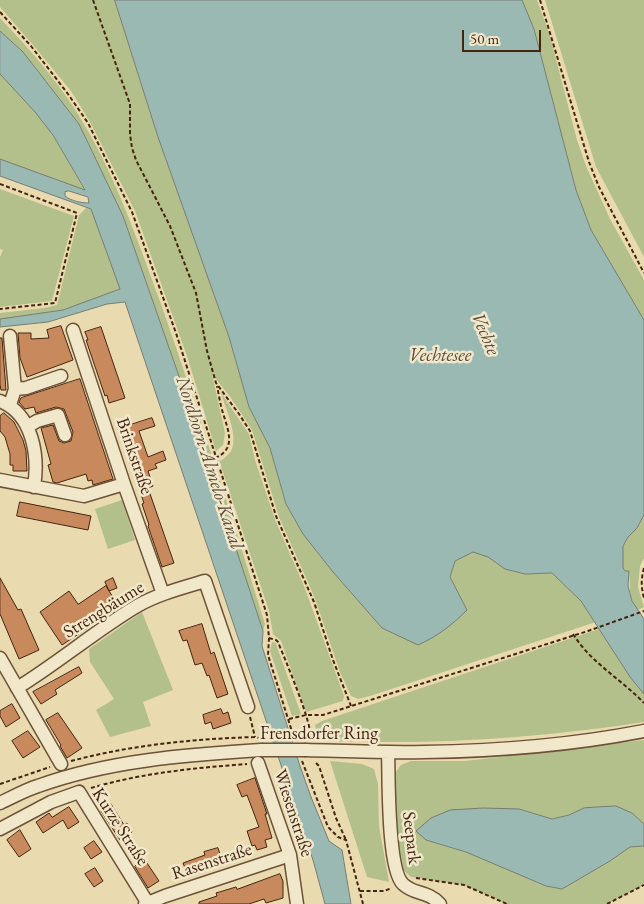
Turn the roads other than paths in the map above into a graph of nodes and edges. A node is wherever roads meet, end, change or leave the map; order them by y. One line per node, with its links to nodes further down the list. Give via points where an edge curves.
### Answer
1 (74, 330): 9 (street, Brinkstraße)
2 (10, 336): 4 (street)
3 (61, 376): 4 (street)
4 (15, 389): 5 (street)
5 (5, 403): 6 (street, via 19,414)
6 (27, 427): 7 (street, via 58,415); 10 (street, via 36,464)
7 (65, 435)
8 (0, 480): 10 (street)
9 (124, 484): 10 (street, via 84,496); 11 (street, Brinkstraße)
10 (34, 487)
11 (163, 594): 13 (street, Strengbäume, via 137,606); 14 (street, Strengbäume, via 204,581)
12 (0, 658): 13 (street)
13 (16, 688): 18 (street)
14 (248, 707)
15 (644, 731): 16 (street, Frensdorfer Ring, via 585,741)
16 (388, 752): 19 (street, Frensdorfer Ring, bridge, via 307,744 183,755 85,772 38,786); 24 (street, Seepark, via 390,828 398,875 402,884 433,897)
17 (258, 763): 21 (street, Wiesenstraße)
18 (61, 764)
19 (0, 803)
20 (0, 830): 22 (street, Kurze Straße, via 51,802 79,792)
21 (290, 855): 22 (street, Rasenstraße); 23 (street, Wiesenstraße)
22 (146, 903)
23 (297, 904)
24 (440, 904)

